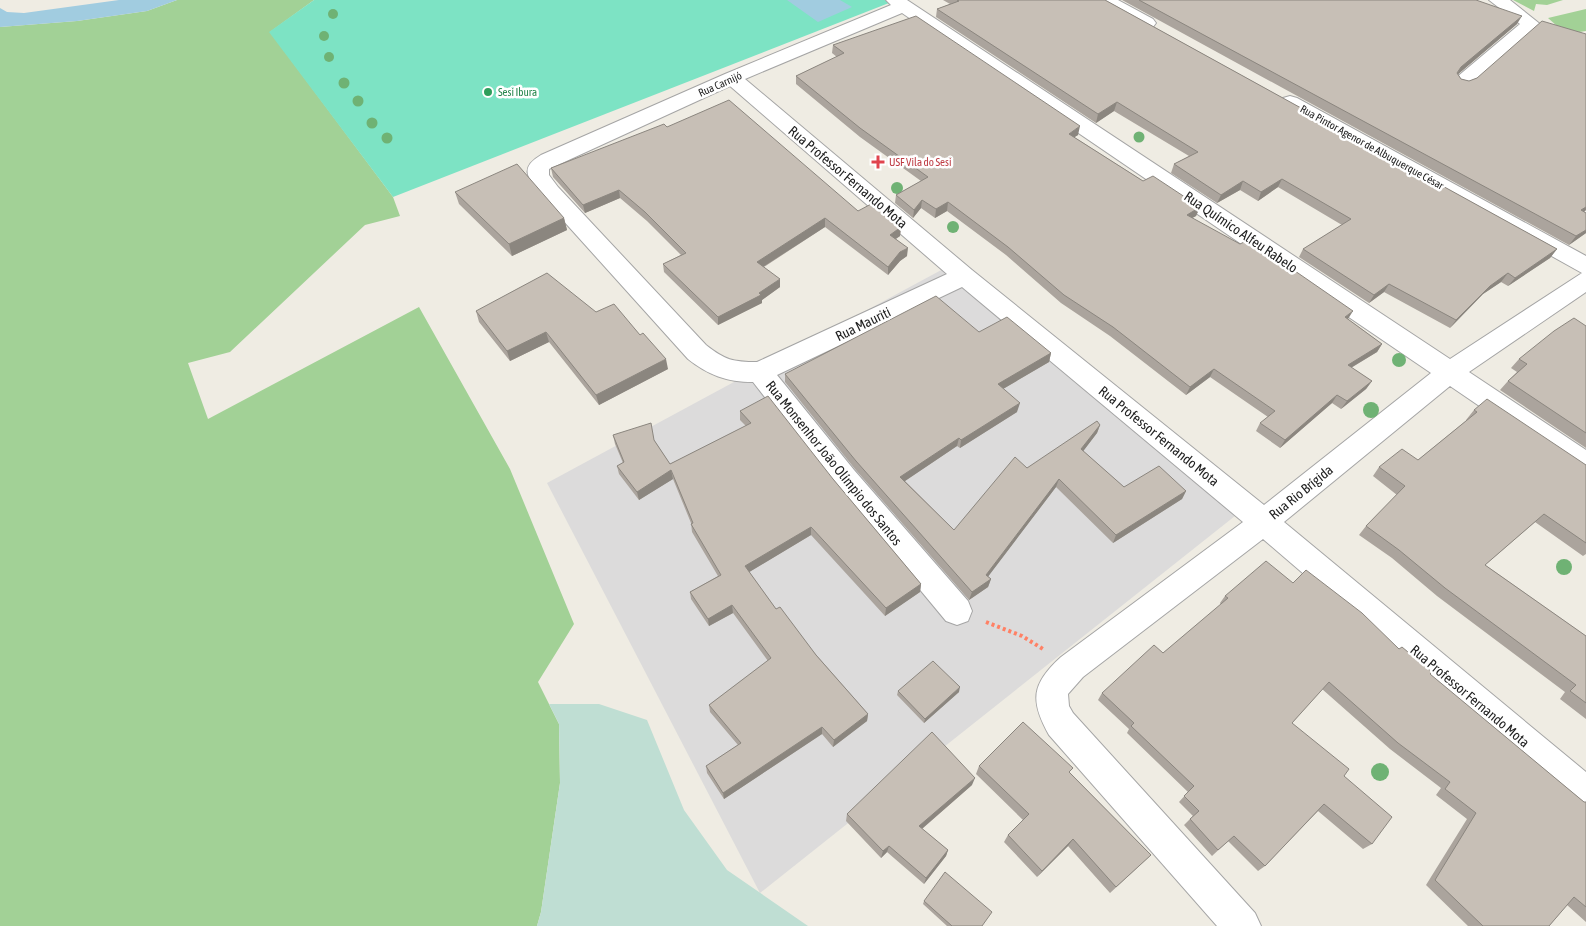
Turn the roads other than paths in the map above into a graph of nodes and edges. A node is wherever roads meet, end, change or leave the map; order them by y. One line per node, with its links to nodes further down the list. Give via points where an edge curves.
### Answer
1 (1105, 0): 4 (street)
2 (1498, 0): 6 (street, via 1531,24)
3 (899, 3): 5 (street, Rua Carnijó); 13 (street, Rua Químico Alfeu Rabelo)
4 (1164, 33)
5 (732, 78): 8 (street, Rua Carnijó); 10 (street, Rua Professor Fernando Mota)
6 (1464, 81)
7 (1276, 95): 9 (street, Rua Pintor Agenor de Albuquerque César)
8 (538, 166): 12 (street, Rua Monsenhor João Olímpio dos Santos, via 538,175 550,192 697,352 712,364 727,370)
9 (1586, 266)
10 (964, 276): 12 (street, Rua Mauriti); 15 (street, Rua Professor Fernando Mota)
11 (1586, 280): 13 (street, Rua Rio Brígida)
12 (760, 372): 16 (street, Rua Monsenhor João Olímpio dos Santos, via 844,478)
13 (1450, 372): 14 (street, Rua Químico Alfeu Rabelo); 15 (street, Rua Rio Brígida)
14 (1586, 464)
15 (1264, 522): 17 (street, Rua Professor Fernando Mota); 18 (street, Rua Rio Brígida, via 1072,666 1052,690 1054,714 1061,724)
16 (957, 611)
17 (1586, 794)
18 (1242, 926)

